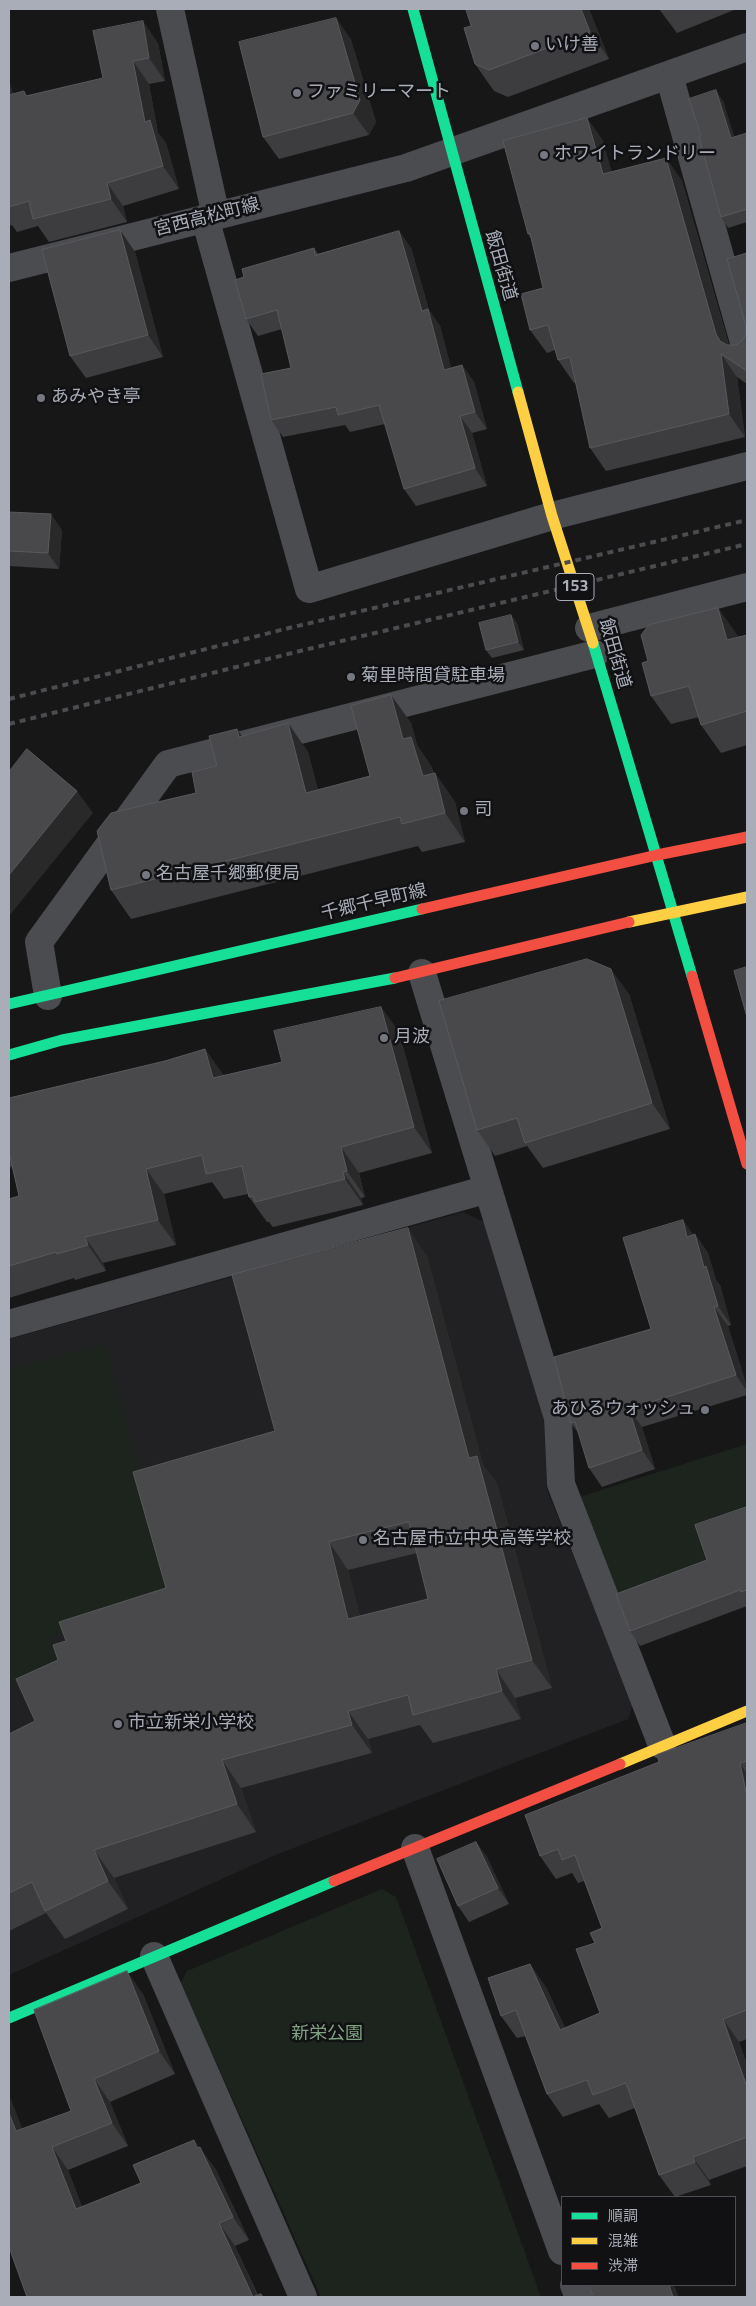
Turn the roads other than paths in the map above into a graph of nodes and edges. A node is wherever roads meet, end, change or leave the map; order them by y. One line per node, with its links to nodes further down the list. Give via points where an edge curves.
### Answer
1 (170, 9): 6 (street)
2 (413, 9): 5 (main road, 飯田街道 / 153)
3 (747, 47): 4 (street, 宮西高松町線)
4 (669, 75): 5 (street, 宮西高松町線); 8 (street)
5 (451, 153): 6 (street, 宮西高松町線, via 406,168); 10 (main road, 飯田街道 / 153)
6 (210, 217): 7 (street, 宮西高松町線); 10 (street, via 309,588)
7 (9, 268)
8 (747, 353)
9 (747, 466): 10 (street)
10 (552, 516): 12 (main road, 飯田街道 / 153)
11 (747, 587): 12 (street)
12 (589, 628): 13 (main road, 飯田街道 / 153)
13 (595, 654): 15 (main road, 飯田街道 / 153); 19 (street, via 168,764 39,942)
14 (747, 837): 15 (main road, 千郷千早町線)
15 (657, 855): 17 (main road, 飯田街道 / 153); 19 (main road, 千郷千早町線)
16 (747, 897): 17 (main road)
17 (674, 912): 18 (main road); 22 (main road, 飯田街道 / 153)
18 (422, 973): 21 (main road, via 62,1040); 23 (street)
19 (48, 996): 20 (main road, 千郷千早町線)
20 (9, 1004)
21 (9, 1055)
22 (747, 1164)
23 (488, 1189): 24 (street); 26 (street, via 558,1418 561,1484)
24 (9, 1324)
25 (747, 1710): 26 (main road)
26 (662, 1745): 27 (main road)
27 (415, 1848): 28 (main road); 30 (street)
28 (154, 1956): 29 (main road); 31 (street)
29 (9, 2018)
30 (561, 2248)
31 (303, 2297)

